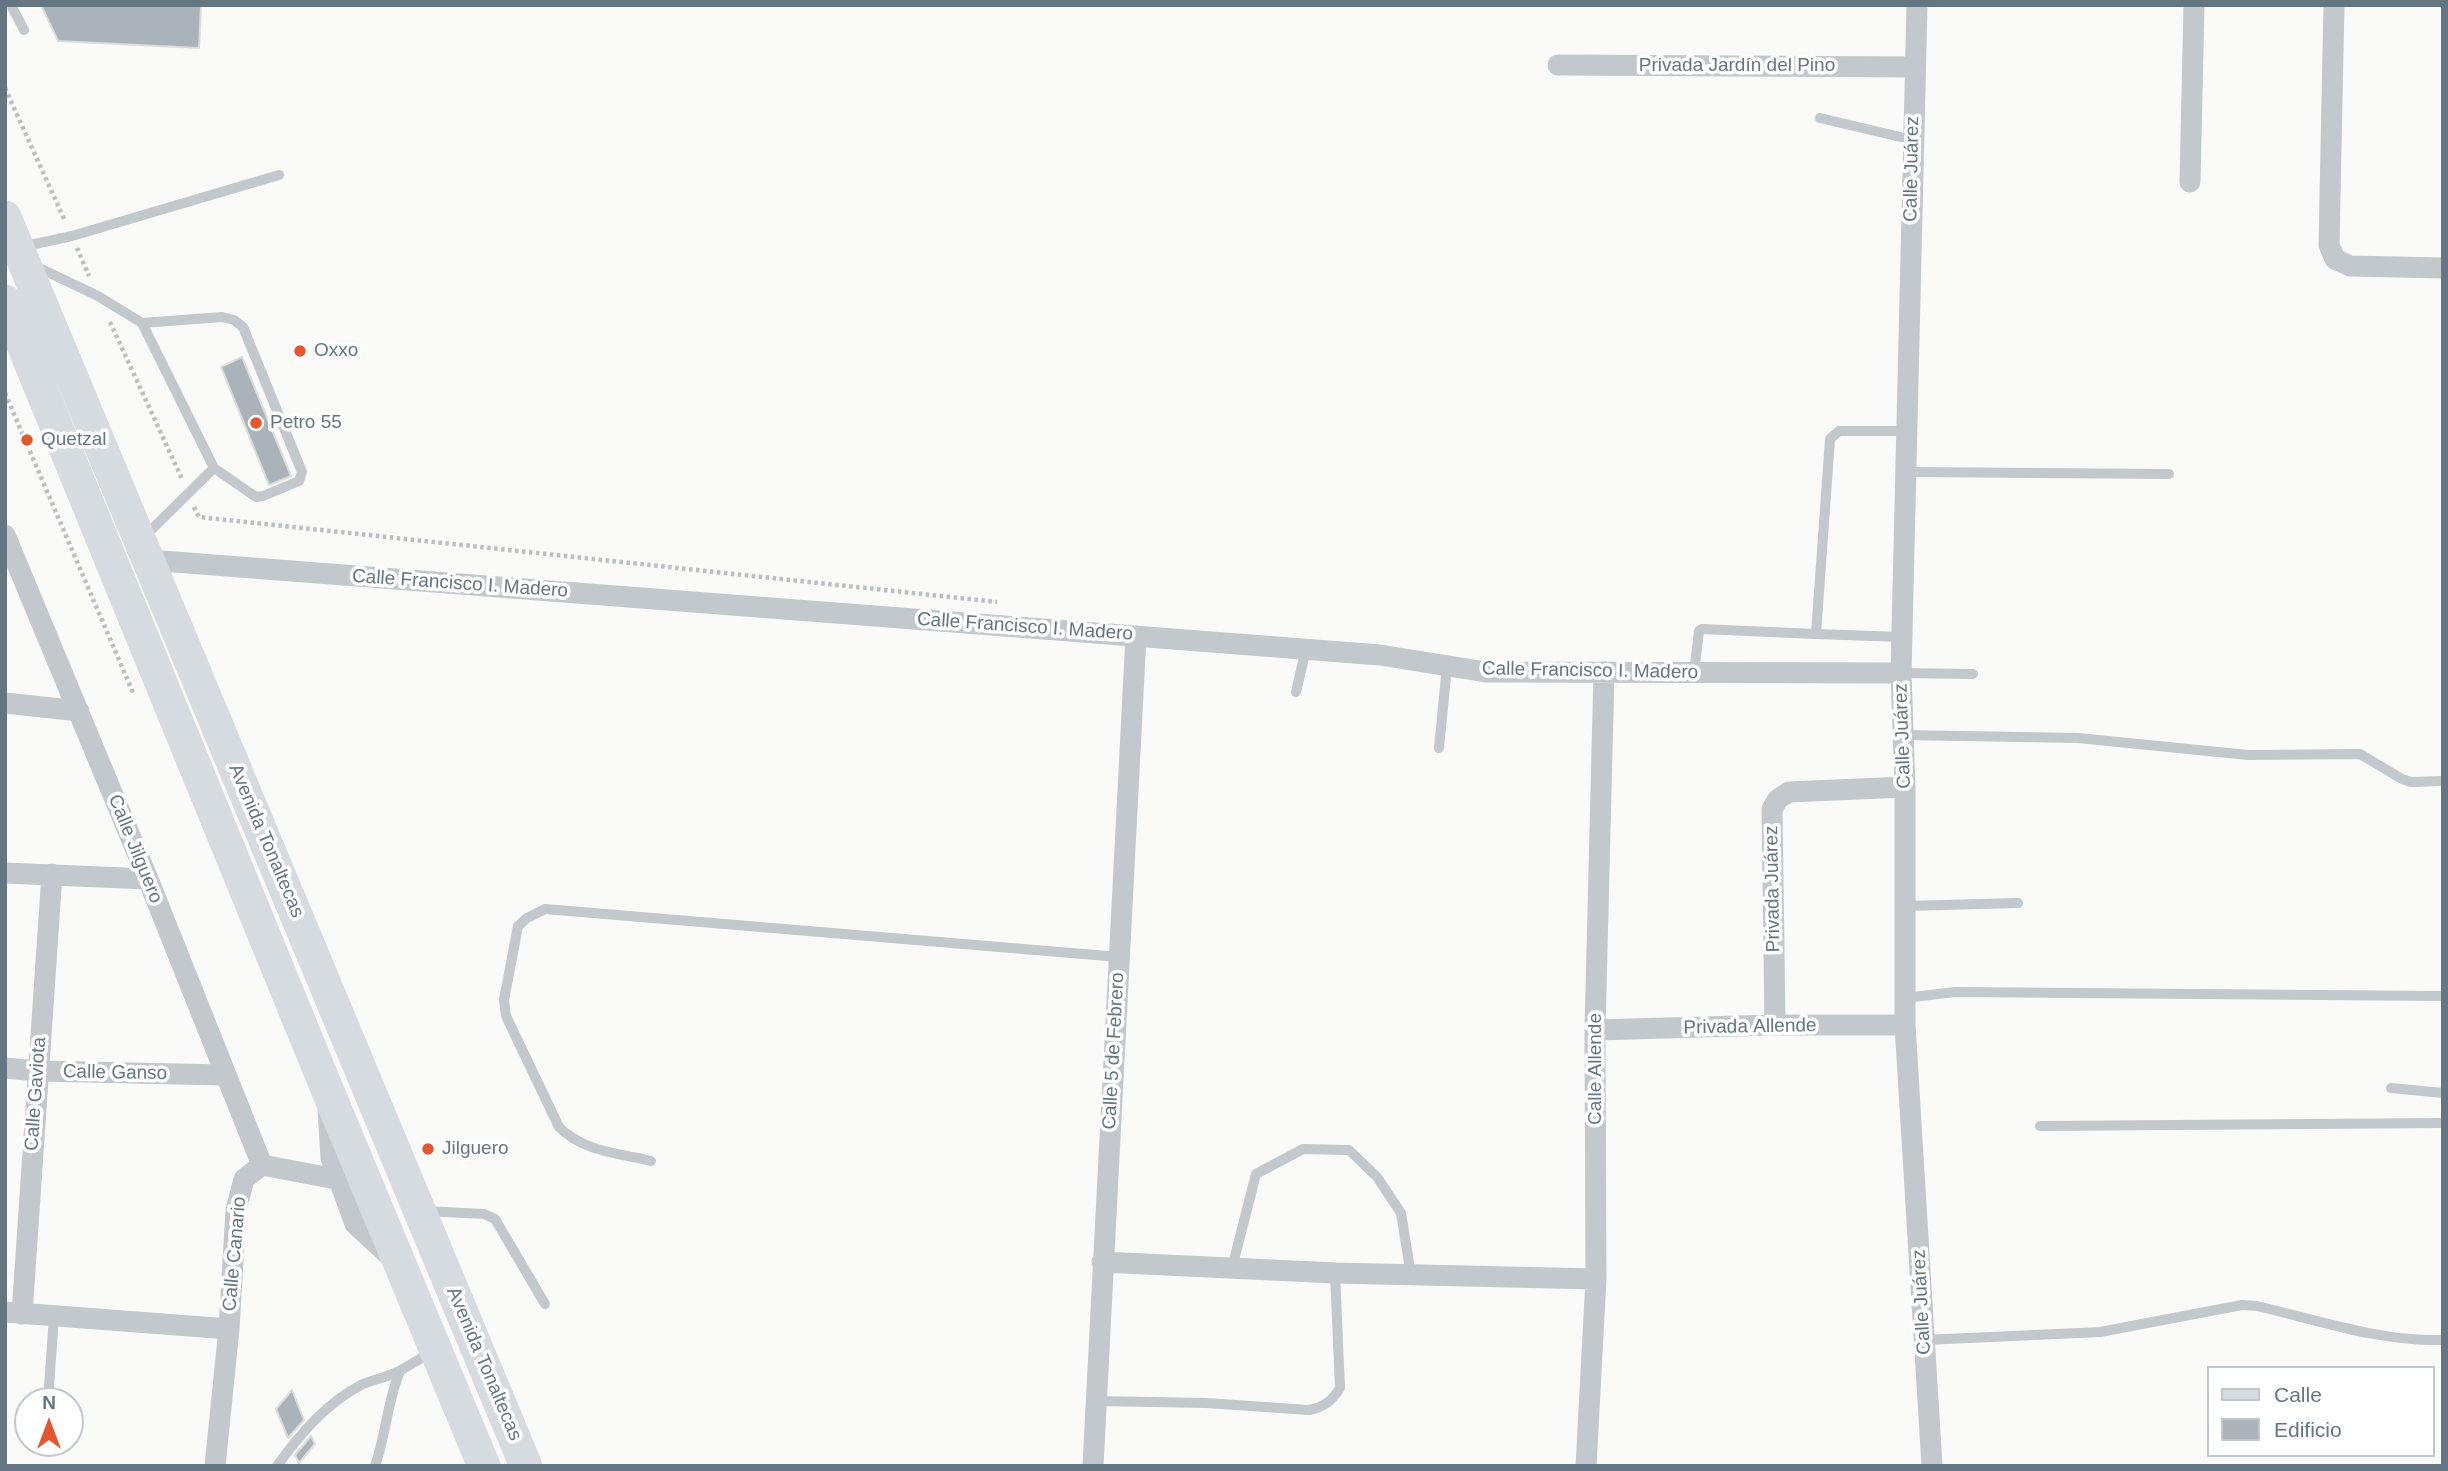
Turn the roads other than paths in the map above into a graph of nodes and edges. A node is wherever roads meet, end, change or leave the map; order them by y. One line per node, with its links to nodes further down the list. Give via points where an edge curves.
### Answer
1 (11, 5): 5 (lane)
2 (1917, 5): 7 (street, Calle Juárez)
3 (2194, 5): 11 (street)
4 (2334, 5): 14 (street, via 2329,245 2335,259 2350,266)
5 (24, 30)
6 (1558, 65): 7 (street, Privada Jardín del Pino)
7 (1915, 67): 9 (street, Calle Juárez)
8 (1820, 118): 9 (lane)
9 (1913, 140): 17 (street, Calle Juárez)
10 (279, 175): 13 (lane)
11 (2190, 182)
12 (5, 216): 13 (main road, Avenida Tonaltecas)
13 (21, 254): 16 (lane); 22 (main road, Avenida Tonaltecas)
14 (2443, 268)
15 (5, 301): 54 (main road, Avenida Tonaltecas)
16 (142, 323): 18 (lane); 18 (lane, via 222,317 243,327 302,476 256,497)
17 (1906, 431): 19 (street, Calle Juárez); 23 (lane, via 1839,431 1830,439)
18 (214, 468): 22 (lane)
19 (1906, 472): 20 (lane); 25 (street, Calle Juárez)
20 (2169, 474)
21 (6, 536): 34 (street, Calle Jilguero)
22 (145, 550): 24 (street, Calle Francisco I. Madero); 61 (main road, Avenida Tonaltecas)
23 (1816, 634): 25 (lane); 29 (lane, via 1702,629 1696,641)
24 (1136, 636): 26 (street, Calle Francisco I. Madero); 44 (street, Calle 5 de Febrero)
25 (1902, 637): 30 (street, Calle Juárez)
26 (1306, 649): 27 (street, Calle Francisco I. Madero); 32 (lane)
27 (1447, 666): 28 (street, Calle Francisco I. Madero, via 1486,672); 36 (lane)
28 (1604, 672): 29 (street, Calle Francisco I. Madero); 49 (street, Calle Allende)
29 (1694, 673): 30 (street, Calle Francisco I. Madero)
30 (1901, 673): 31 (lane); 35 (street, Calle Juárez)
31 (1973, 674)
32 (1296, 692)
33 (5, 703): 34 (street)
34 (79, 711): 41 (street, Calle Jilguero)
35 (1903, 735): 37 (lane, via 2078,738 2248,755 2360,754 2411,782); 38 (street, Calle Juárez)
36 (1439, 748)
37 (2443, 781)
38 (1905, 787): 43 (street, Calle Juárez); 47 (street, Privada Juárez, via 1789,792 1772,809)
39 (5, 873): 40 (street)
40 (52, 874): 41 (street); 51 (street, Calle Gaviota)
41 (148, 879): 52 (street, Calle Jilguero)
42 (2018, 903): 43 (lane)
43 (1905, 906): 46 (street, Calle Juárez)
44 (1119, 957): 58 (lane, via 545,909 518,926 504,1000 506,1016 559,1127 572,1140 590,1147); 62 (street, Calle 5 de Febrero)
45 (2443, 996): 46 (lane, via 1955,992)
46 (1905, 998): 48 (street, Calle Juárez)
47 (1775, 1025): 48 (street, Privada Allende); 49 (street, Privada Allende)
48 (1905, 1026): 72 (street, Calle Juárez)
49 (1595, 1030): 67 (street, Calle Allende)
50 (5, 1068): 51 (street, Calle Ganso)
51 (38, 1071): 52 (street, Calle Ganso); 69 (street, Calle Gaviota)
52 (225, 1075): 59 (street, Calle Jilguero)
53 (2391, 1087): 55 (lane)
54 (327, 1089): 60 (street); 63 (main road, Avenida Tonaltecas)
55 (2443, 1093)
56 (2443, 1123): 57 (lane)
57 (2040, 1126)
58 (651, 1161)
59 (262, 1165): 60 (street); 71 (street, Calle Canario, via 244,1179 236,1210)
60 (336, 1179): 63 (street, via 359,1230)
61 (419, 1210): 68 (lane, via 484,1214 495,1219); 82 (main road, Avenida Tonaltecas)
62 (1102, 1262): 64 (street); 77 (street, Calle 5 de Febrero)
63 (400, 1265): 74 (main road, Avenida Tonaltecas)
64 (1232, 1269): 65 (street); 66 (lane, via 1256,1174 1303,1149 1349,1150 1377,1177 1401,1213)
65 (1335, 1273): 66 (street); 77 (lane, via 1340,1388 1322,1407)
66 (1411, 1275): 67 (street)
67 (1596, 1279): 84 (street, Calle Allende)
68 (545, 1304)
69 (13, 1313): 70 (street, Calle Canario)
70 (54, 1316): 71 (street, Calle Canario); 76 (lane)
71 (229, 1329): 78 (street)
72 (1925, 1340): 73 (lane, via 2101,1332 2242,1305 2387,1336); 85 (street, Calle Juárez)
73 (2443, 1340)
74 (437, 1350): 75 (lane); 81 (main road, Avenida Tonaltecas)
75 (400, 1371): 79 (lane, via 363,1384 332,1404); 80 (lane)
76 (48, 1387)
77 (1097, 1401): 83 (street, Calle 5 de Febrero)
78 (215, 1466)
79 (277, 1466)
80 (374, 1466)
81 (484, 1466)
82 (526, 1466)
83 (1093, 1466)
84 (1586, 1466)
85 (1932, 1466)

